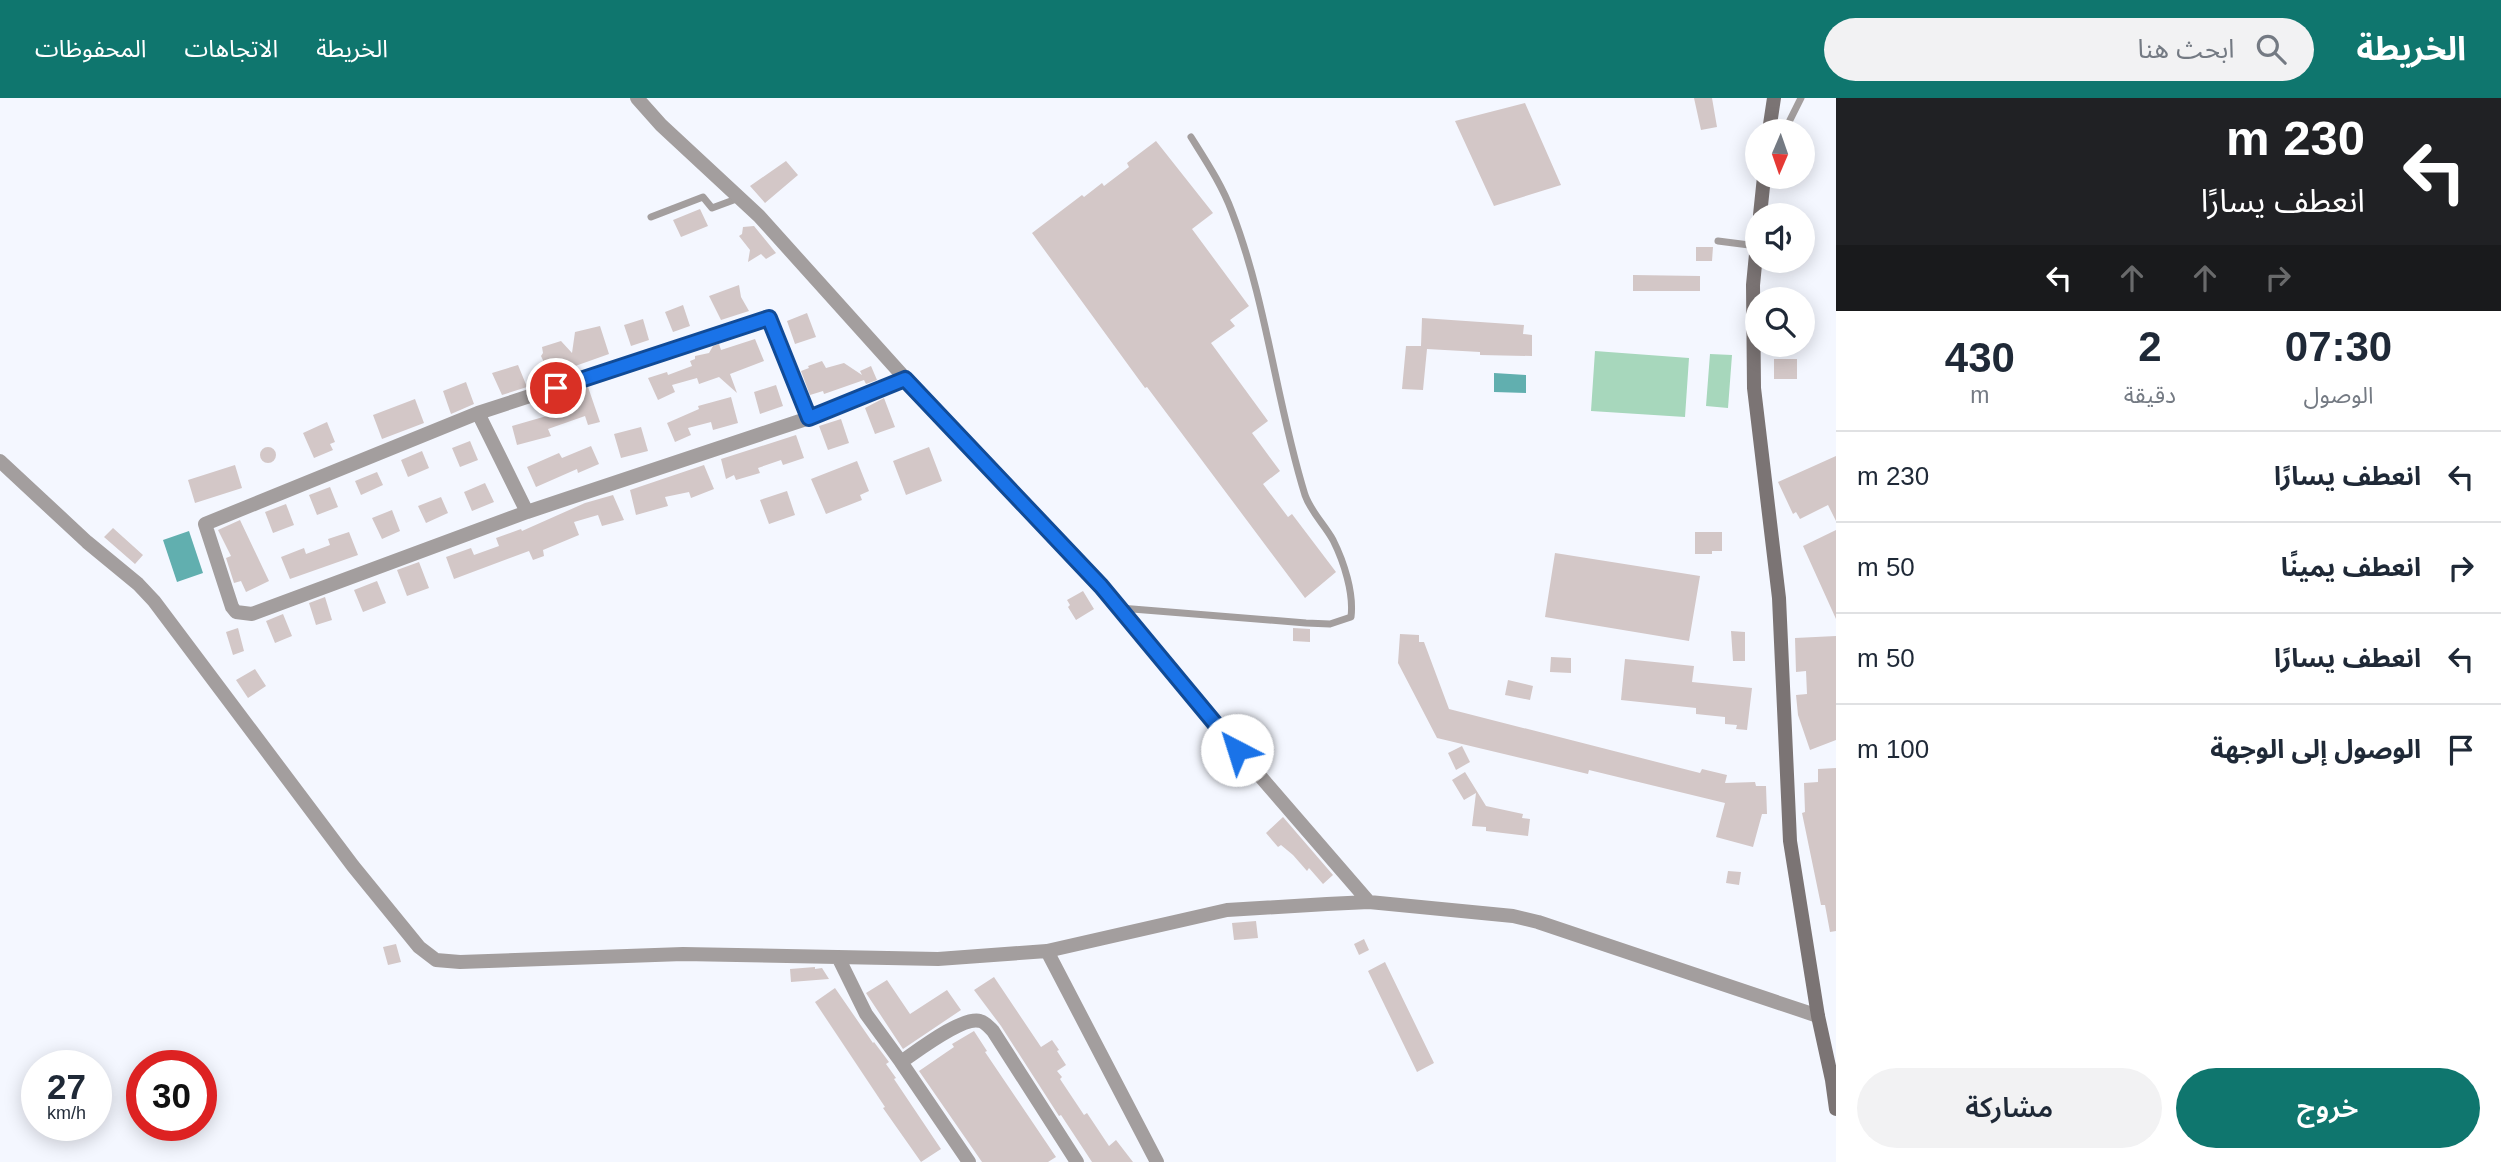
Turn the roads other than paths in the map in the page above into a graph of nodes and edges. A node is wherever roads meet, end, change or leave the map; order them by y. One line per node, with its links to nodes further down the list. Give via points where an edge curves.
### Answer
1 (637, 98): 7 (street)
2 (1774, 98): 4 (street)
3 (1801, 98): 5 (lane)
4 (1771, 119)
5 (1790, 119)
6 (1191, 137): 17 (lane, via 1231,211 1250,267 1306,497 1333,541 1353,605 1351,617 1330,624)
7 (740, 198): 8 (lane, via 712,208 703,197); 12 (street)
8 (651, 217)
9 (1718, 241): 10 (lane)
10 (1745, 244)
11 (1754, 273): 21 (street, via 1754,388 1779,598 1790,841)
12 (905, 379): 14 (street); 17 (street)
13 (478, 413): 14 (street, via 769,318); 16 (street); 16 (street, via 205,524 232,607 252,614)
14 (809, 418): 16 (street)
15 (0, 461): 20 (street, via 154,601 353,866 427,956 446,962 683,954)
16 (527, 512)
17 (1120, 608): 18 (street)
18 (1369, 902): 19 (street, via 1227,909); 21 (street, via 1538,922)
19 (1047, 951): 20 (street, via 938,959); 27 (street)
20 (838, 957): 22 (street, via 866,1014)
21 (1818, 1016): 23 (street)
22 (901, 1062): 25 (street); 26 (street, via 960,1024 981,1021 993,1031)
23 (1834, 1079): 24 (street)
24 (1836, 1109)
25 (969, 1162)
26 (1077, 1162)
27 (1157, 1162)

